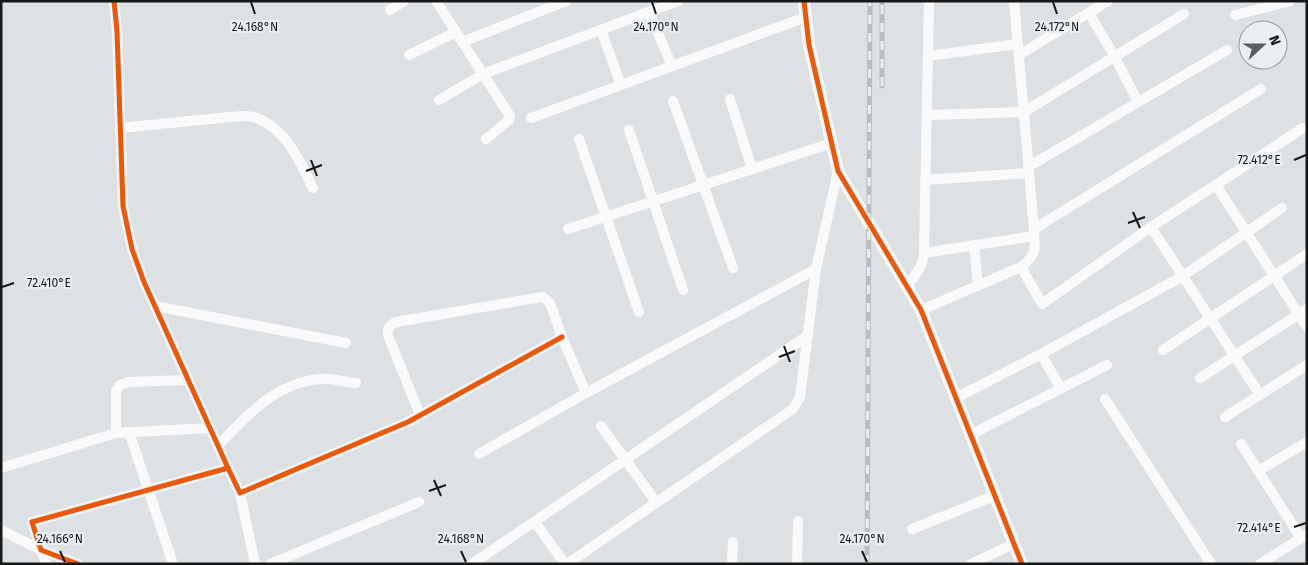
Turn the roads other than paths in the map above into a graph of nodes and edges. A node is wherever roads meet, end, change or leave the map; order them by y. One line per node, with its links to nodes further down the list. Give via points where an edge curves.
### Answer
1 (404, 1): 11 (street)
2 (436, 1): 18 (street)
3 (566, 1): 19 (street)
4 (678, 1): 12 (street)
5 (804, 1): 16 (street)
6 (929, 1): 23 (street)
7 (1014, 1): 20 (street)
8 (1108, 1): 13 (street)
9 (1290, 1): 15 (street)
10 (115, 2): 36 (street)
11 (390, 10)
12 (649, 12): 17 (street); 25 (street)
13 (1089, 13): 20 (street); 24 (street)
14 (1184, 14): 24 (street)
15 (1235, 15)
16 (806, 17): 25 (street); 41 (street, via 809,45)
17 (601, 30): 26 (street); 27 (street)
18 (456, 32): 19 (street); 22 (street)
19 (462, 42): 26 (street)
20 (1018, 50): 23 (street); 33 (street)
21 (1227, 50): 32 (street)
22 (409, 55)
23 (928, 56): 34 (street)
24 (1114, 57): 32 (street); 33 (street)
25 (672, 66): 27 (street)
26 (483, 74): 30 (street); 39 (street, via 510,118)
27 (621, 85): 35 (street)
28 (1261, 90): 54 (street)
29 (730, 99): 42 (street)
30 (439, 100)
31 (673, 101): 46 (street)
32 (1138, 102): 43 (street)
33 (1024, 112): 34 (street); 43 (street)
34 (927, 116): 45 (street)
35 (530, 118)
36 (120, 128): 48 (street, via 240,116 258,118 274,127 286,142 301,162); 67 (street, via 123,206 132,249)
37 (1303, 128): 47 (street)
38 (629, 130): 49 (street)
39 (486, 139)
40 (579, 139): 51 (street)
41 (832, 143): 42 (street); 44 (street)
42 (752, 169): 46 (street)
43 (1028, 170): 45 (street); 54 (street)
44 (838, 171): 61 (street); 65 (street)
45 (925, 180): 57 (street)
46 (702, 185): 49 (street); 59 (street)
47 (1216, 185): 52 (street); 55 (street)
48 (313, 188)
49 (654, 201): 51 (street); 66 (street)
50 (1282, 208): 55 (street)
51 (607, 216): 53 (street); 69 (street)
52 (1151, 227): 60 (street, via 1042,304); 63 (street)
53 (568, 230)
54 (1034, 233): 56 (street); 60 (street, via 1034,254)
55 (1246, 233): 62 (street); 63 (street)
56 (974, 245): 57 (street); 64 (street)
57 (924, 253): 65 (street, via 920,269)
58 (1307, 254): 62 (street)
59 (733, 268)
60 (1022, 268): 64 (street)
61 (816, 269): 73 (street); 85 (street)
62 (1273, 275): 70 (street); 71 (street)
63 (1184, 276): 71 (street); 77 (street)
64 (978, 286): 68 (street)
65 (907, 287): 68 (street)
66 (683, 290)
67 (155, 306): 75 (street); 82 (street)
68 (921, 310): 87 (street)
69 (639, 312)
70 (1302, 312): 72 (street); 78 (street)
71 (1210, 317): 76 (street); 78 (street)
72 (1307, 327)
73 (807, 336): 100 (street); 108 (street, via 800,397 793,409)
74 (562, 337): 85 (street); 89 (street); 89 (street, via 550,303 543,297 396,322 387,332)
75 (346, 343)
76 (1163, 350)
77 (1041, 354): 84 (street); 87 (street)
78 (1236, 356): 81 (street); 86 (street)
79 (1307, 365): 86 (street)
80 (1107, 366): 84 (street)
81 (1200, 378)
82 (188, 380): 92 (street); 94 (street, via 120,385 116,392)
83 (356, 383): 98 (street, via 328,379 307,381 282,390 244,418)
84 (1061, 389): 95 (street)
85 (586, 393): 99 (street)
86 (1260, 395): 90 (street)
87 (956, 398): 95 (street)
88 (1105, 399): 128 (street)
89 (420, 415): 105 (street)
90 (1225, 418)
91 (601, 426): 100 (street)
92 (210, 428): 93 (street); 98 (street)
93 (129, 432): 94 (street); 104 (street)
94 (116, 433): 101 (street)
95 (970, 435): 106 (street)
96 (1307, 442): 103 (street)
97 (1241, 444): 103 (street)
98 (218, 446): 102 (street)
99 (479, 454)
100 (625, 460): 108 (street); 110 (street)
101 (1, 468)
102 (228, 468): 104 (street); 105 (street)
103 (1258, 471): 113 (street)
104 (149, 490): 116 (street, via 32,522); 119 (street)
105 (240, 493): 120 (street)
106 (994, 496): 111 (street); 115 (street)
107 (419, 502): 121 (street)
108 (656, 502): 123 (street)
109 (798, 521): 125 (street)
110 (535, 522): 122 (street); 123 (street)
111 (912, 529)
112 (1, 530): 116 (street)
113 (1304, 536): 129 (street)
114 (733, 542): 124 (street)
115 (1013, 544): 126 (street); 127 (street)
116 (41, 550): 117 (street); 118 (street)
117 (47, 564)
118 (78, 564)
119 (173, 564)
120 (255, 564)
121 (270, 564)
122 (472, 564)
123 (566, 564)
124 (732, 564)
125 (797, 564)
126 (971, 564)
127 (1022, 564)
128 (1210, 564)
129 (1260, 564)

